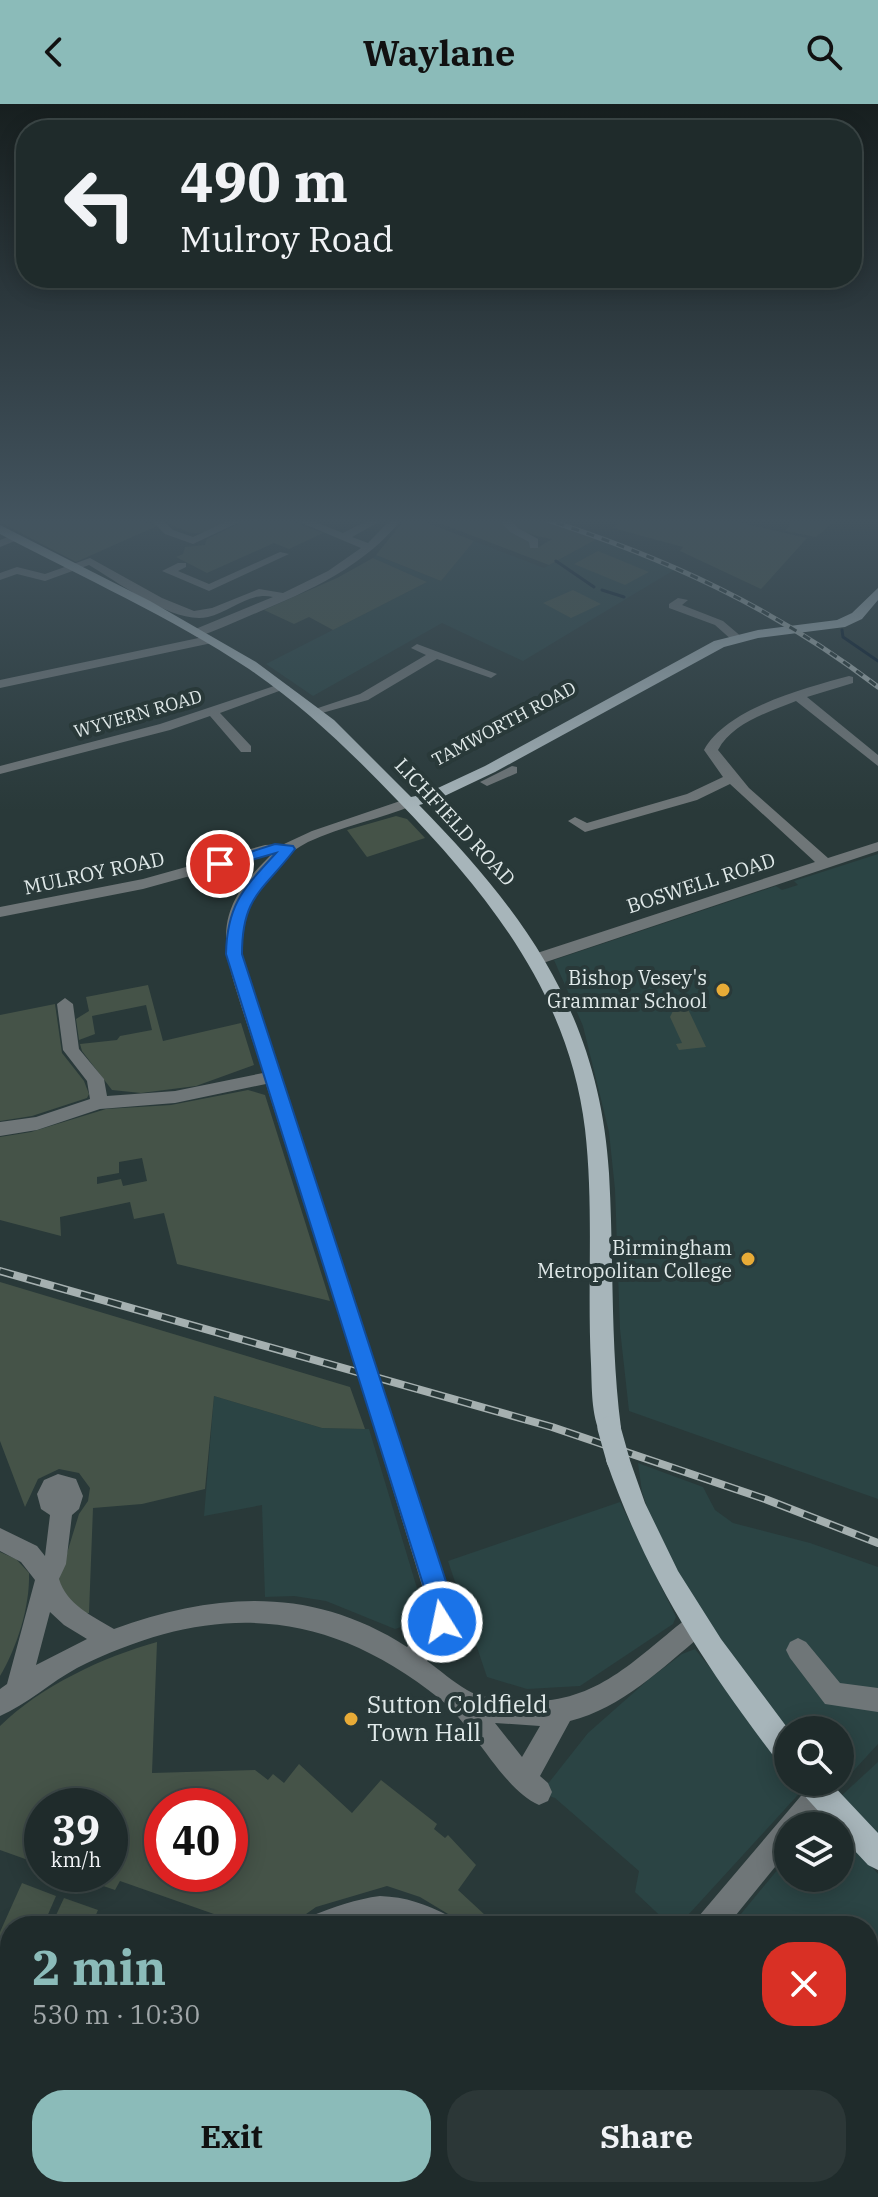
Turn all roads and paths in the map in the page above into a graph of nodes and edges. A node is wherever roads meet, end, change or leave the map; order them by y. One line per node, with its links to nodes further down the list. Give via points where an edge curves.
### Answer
1 (164, 616): 6 (main road, LICHFIELD ROAD)
2 (242, 616): 6 (street)
3 (699, 616): 5 (street)
4 (856, 616): 5 (main road, TAMWORTH ROAD, via 849,621)
5 (733, 635): 20 (main road, TAMWORTH ROAD, via 498,774); 20 (main road, TAMWORTH ROAD, via 693,643)
6 (202, 636): 11 (street); 12 (main road, LICHFIELD ROAD)
7 (417, 648): 8 (street)
8 (434, 656): 9 (street); 15 (street, via 364,697)
9 (491, 674)
10 (848, 683): 13 (street)
11 (0, 684)
12 (284, 687): 14 (street, WYVERN ROAD); 15 (main road, LICHFIELD ROAD)
13 (796, 695): 17 (street); 19 (street, via 712,744 712,756)
14 (212, 711): 16 (street); 18 (street, WYVERN ROAD)
15 (315, 711): 20 (main road, LICHFIELD ROAD)
16 (246, 749)
17 (878, 762)
18 (0, 770)
19 (733, 778): 21 (street, via 598,830); 24 (street)
20 (409, 802): 23 (street); 26 (main road, LICHFIELD ROAD, via 500,902)
21 (575, 821)
22 (878, 846): 24 (street, BOSWELL ROAD)
23 (287, 849): 25 (street, MULROY ROAD, via 94,896); 28 (street, via 245,896 232,939)
24 (825, 863): 26 (street, BOSWELL ROAD)
25 (0, 912)
26 (537, 959): 34 (main road, LICHFIELD ROAD, bridge, via 579,1056 592,1111 602,1386 609,1428 633,1509)
27 (71, 1008): 29 (street, via 71,1050 95,1079)
28 (272, 1077): 29 (street, via 175,1097); 37 (street, bridge, via 442,1612 438,1632)
29 (99, 1103): 30 (street)
30 (0, 1129)
31 (62, 1507): 33 (street, via 55,1564)
32 (0, 1539): 33 (street, via 29,1554)
33 (47, 1577): 35 (street, via 54,1600); 38 (street)
34 (694, 1627): 41 (street, via 589,1704); 42 (main road, LICHFIELD ROAD)
35 (111, 1640): 37 (street, via 213,1614 295,1612 338,1622); 38 (street, via 63,1662)
36 (798, 1650): 40 (street, via 834,1695)
37 (409, 1662): 39 (street)
38 (9, 1697)
39 (457, 1697): 41 (street, via 496,1710); 41 (street, via 532,1785)
40 (878, 1700)
41 (563, 1710)
42 (774, 1733)
43 (823, 1796): 45 (main road)
44 (774, 1848): 48 (street)
45 (878, 1855)
46 (346, 1916): 47 (street, via 394,1909)
47 (421, 1916)
48 (717, 1916)

